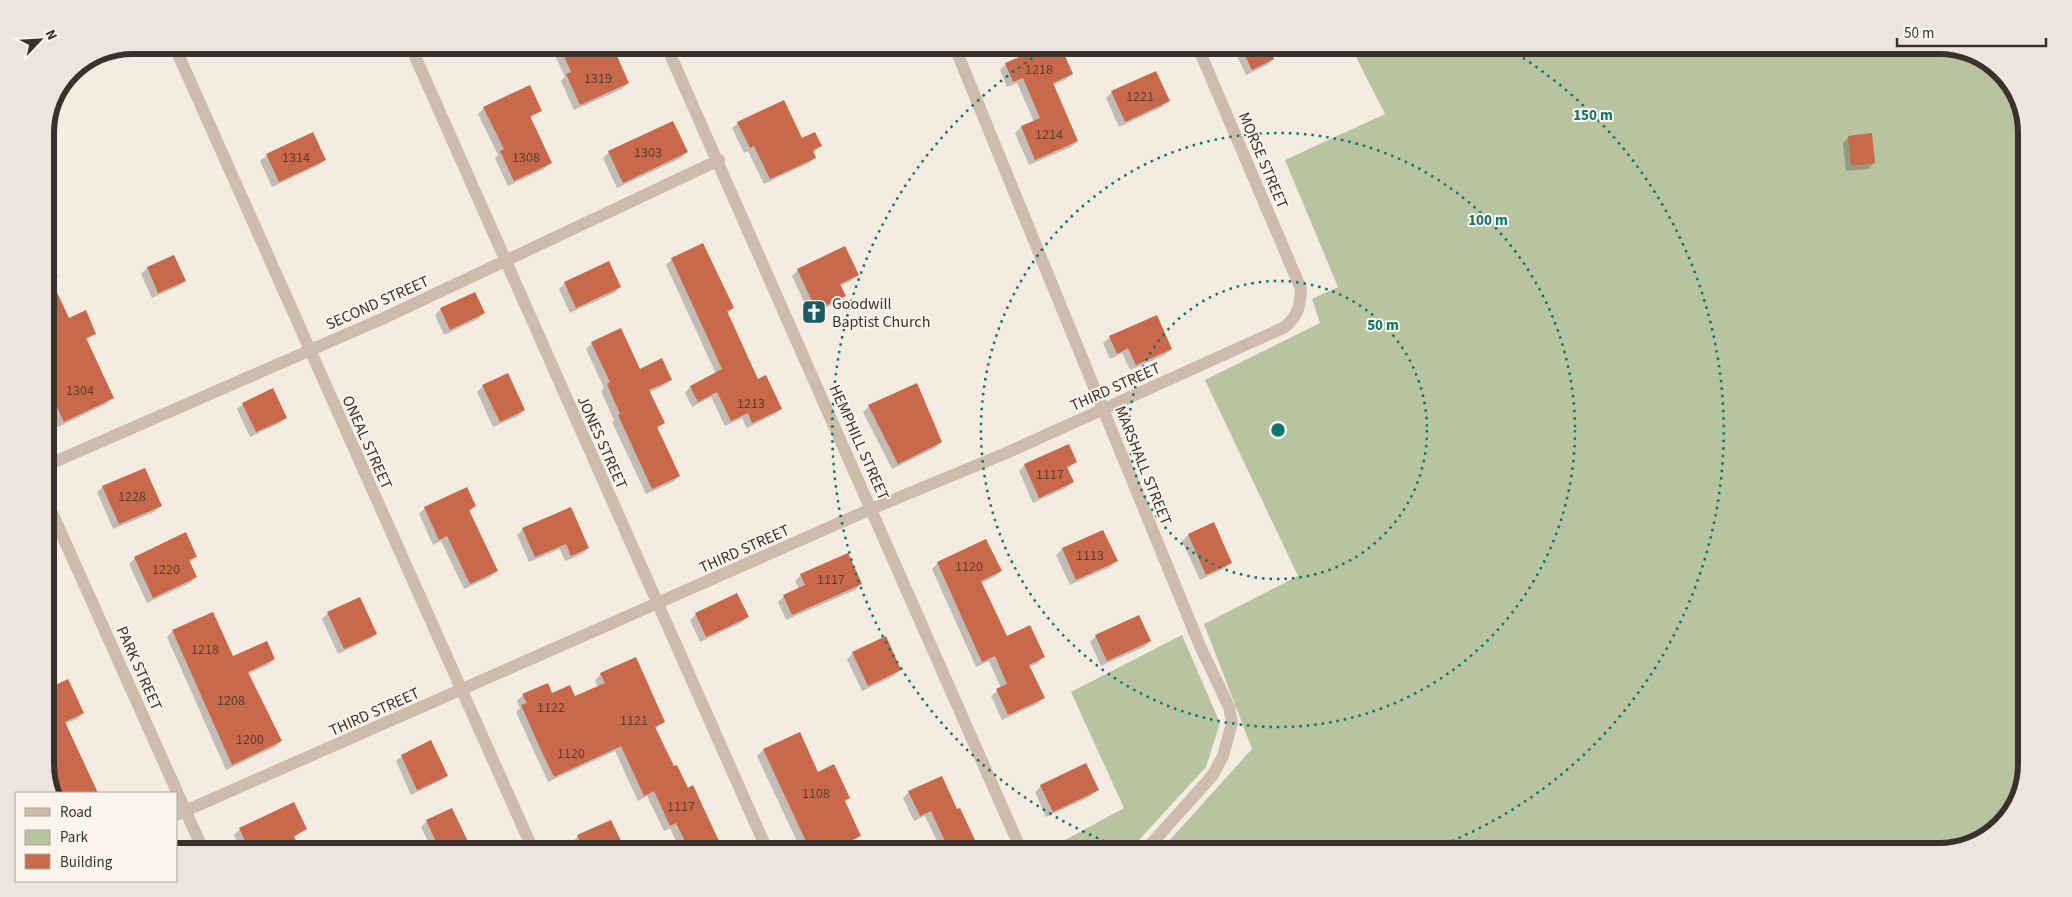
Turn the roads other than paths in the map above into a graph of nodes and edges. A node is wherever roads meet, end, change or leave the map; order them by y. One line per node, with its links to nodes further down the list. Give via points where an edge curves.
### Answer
1 (178, 54): 9 (street, ONEAL STREET)
2 (414, 54): 7 (street, JONES STREET)
3 (670, 54): 6 (street, HEMPHILL STREET)
4 (958, 54): 10 (street, MARSHALL STREET)
5 (1201, 54): 8 (street, MORSE STREET)
6 (718, 160): 7 (street, SECOND STREET); 12 (street, HEMPHILL STREET)
7 (504, 261): 9 (street, SECOND STREET); 14 (street, JONES STREET)
8 (1301, 289): 10 (street, THIRD STREET, via 1298,312 1283,328)
9 (309, 350): 11 (street, SECOND STREET); 15 (street, ONEAL STREET)
10 (1104, 410): 12 (street, THIRD STREET); 22 (street, MARSHALL STREET, via 1200,646 1229,707 1232,723 1223,756 1212,776)
11 (54, 462)
12 (871, 509): 14 (street, THIRD STREET); 21 (street, HEMPHILL STREET)
13 (54, 518): 16 (street, PARK STREET)
14 (657, 604): 15 (street, THIRD STREET); 20 (street, JONES STREET)
15 (461, 691): 17 (street, THIRD STREET); 19 (street, ONEAL STREET)
16 (172, 792)
17 (181, 813): 18 (street, PARK STREET)
18 (199, 843)
19 (530, 843)
20 (764, 843)
21 (1016, 843)
22 (1152, 843)

